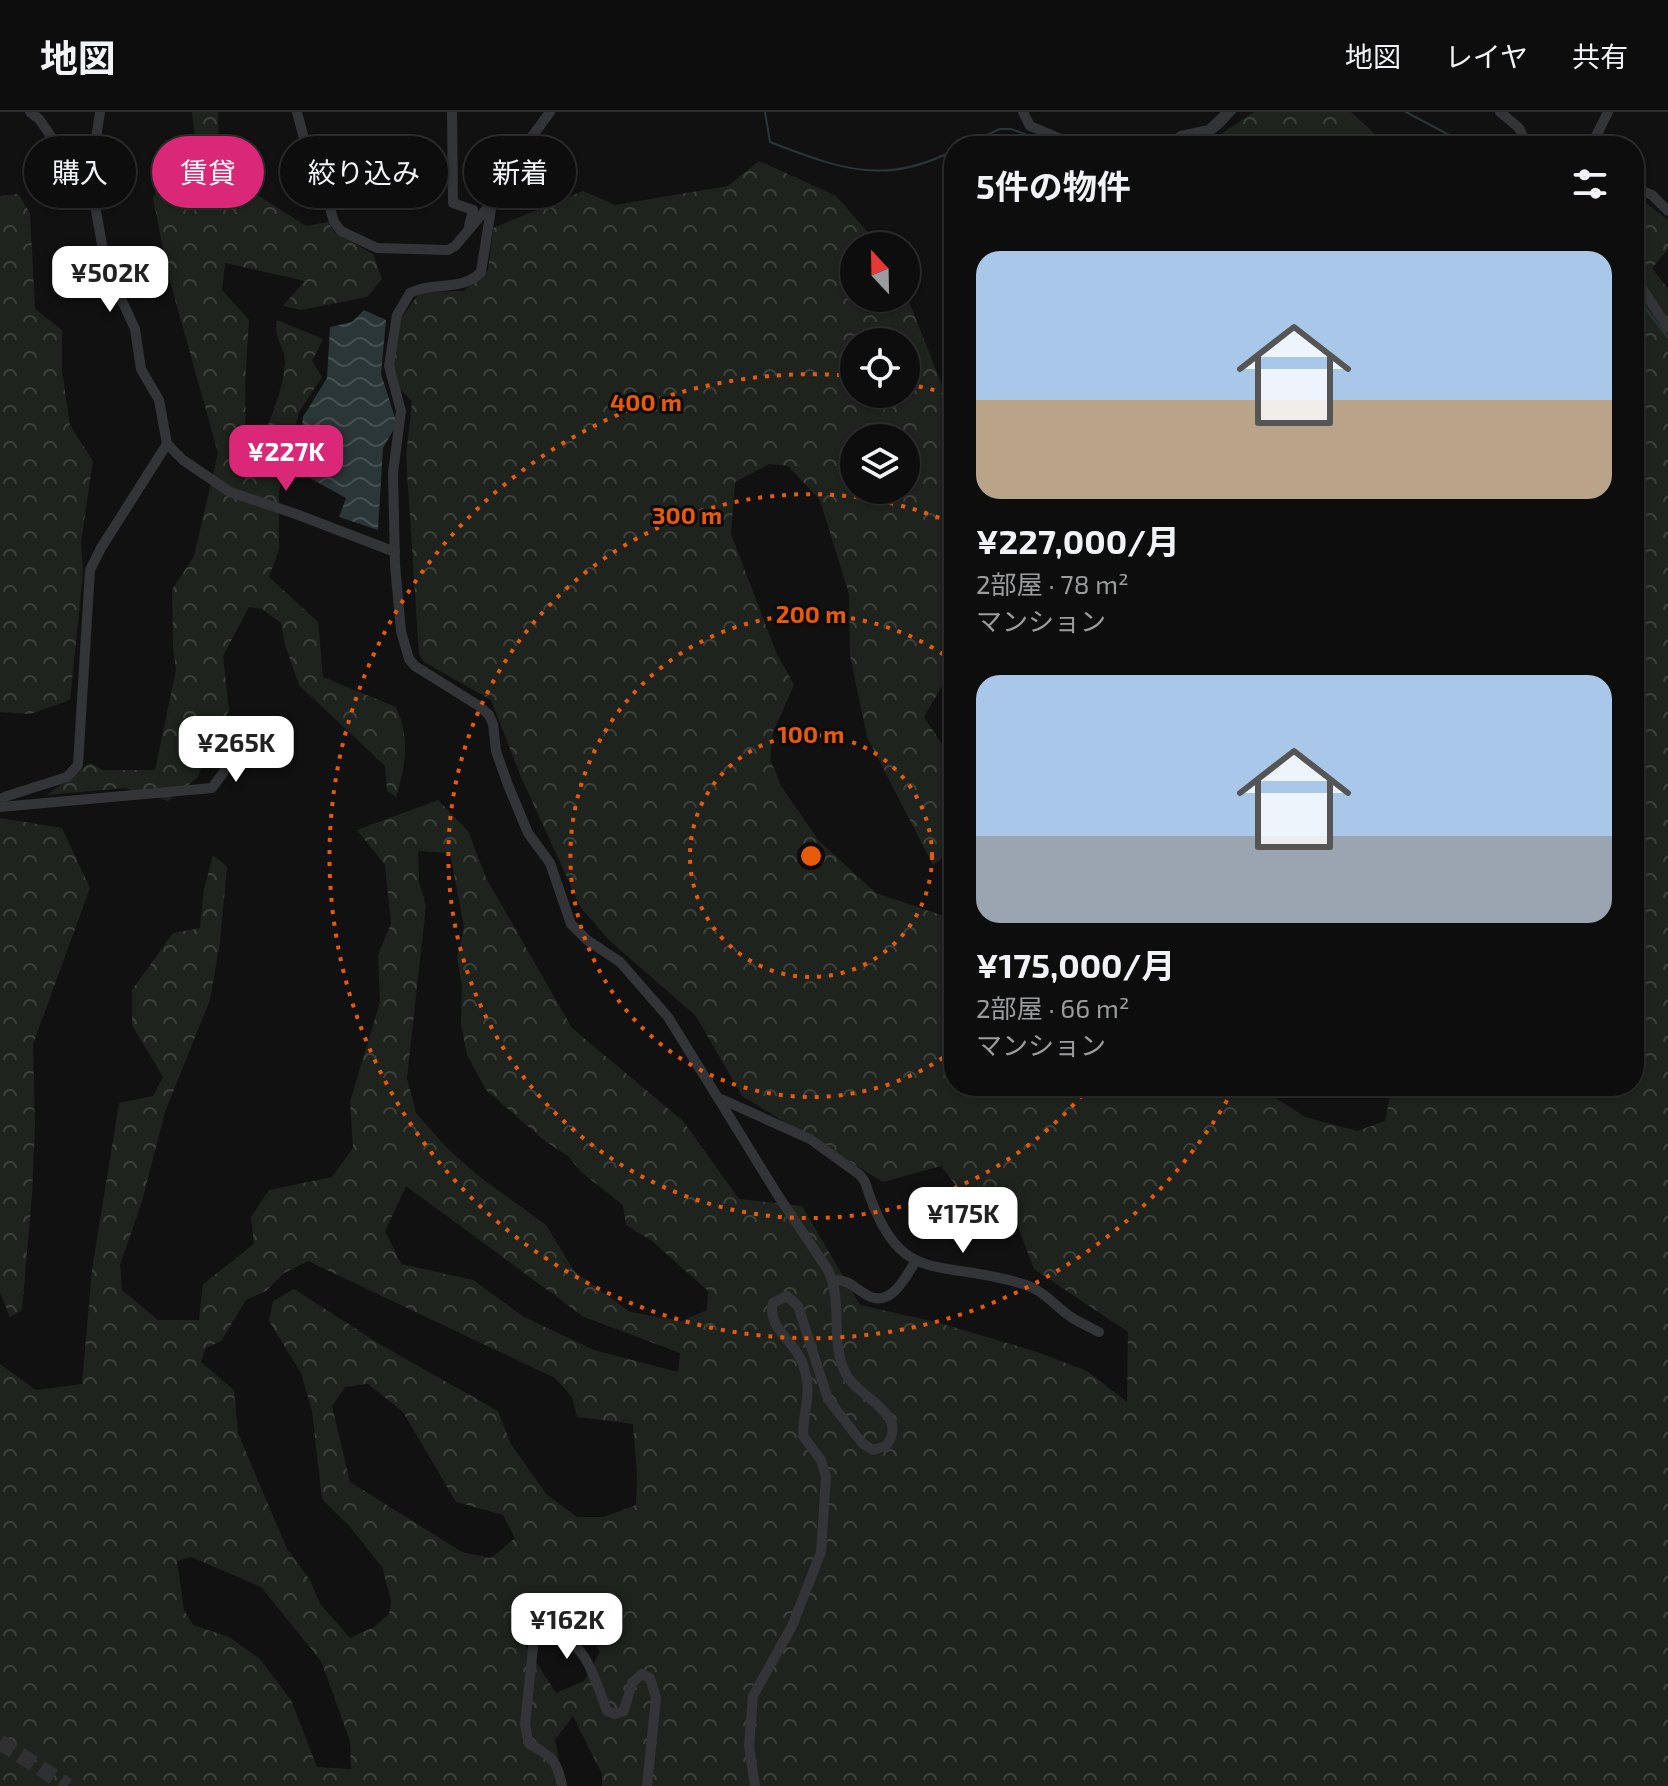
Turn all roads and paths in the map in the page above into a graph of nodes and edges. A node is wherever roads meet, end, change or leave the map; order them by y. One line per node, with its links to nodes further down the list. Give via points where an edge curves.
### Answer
1 (30, 112): 10 (street)
2 (100, 112): 11 (street)
3 (297, 112): 22 (street, via 313,173 341,231 377,248 448,250)
4 (452, 112): 22 (street, via 453,203 473,210)
5 (550, 112): 12 (street)
6 (1023, 112): 13 (street, via 1030,126)
7 (1228, 112): 14 (street, via 1209,130)
8 (1500, 112): 15 (street)
9 (1608, 112): 16 (street)
10 (51, 136)
11 (96, 136)
12 (532, 136)
13 (1054, 136)
14 (1181, 136)
15 (1523, 136)
16 (1596, 136)
17 (1644, 191): 21 (street)
18 (96, 208): 25 (street, via 108,270 135,329 141,369 159,400)
19 (487, 208): 22 (street)
20 (489, 208): 26 (street, via 481,272 464,284 410,293 395,325 389,376 401,411 393,473)
21 (1668, 211)
22 (469, 227)
23 (1644, 291): 24 (street)
24 (1668, 328)
25 (167, 444): 26 (street, via 230,492); 28 (street, via 90,570 78,765 67,777 4,797)
26 (395, 552): 29 (street, via 401,631 409,659 489,715 508,785 528,833 550,863 571,924 620,962 646,991)
27 (239, 736): 28 (street, via 212,788)
28 (0, 804)
29 (720, 1098): 30 (street, via 810,1139 860,1175 883,1230); 31 (street)
30 (915, 1262): 31 (street, via 899,1288 882,1297); 32 (street, via 1027,1285)
31 (833, 1280): 35 (street, via 845,1373 887,1413 893,1435 880,1450 862,1443 828,1399 798,1306 787,1296 777,1299 772,1319 798,1352 809,1387 803,1436 821,1460 827,1483 819,1559 751,1705 749,1746)
32 (1099, 1332)
33 (562, 1786): 34 (street, via 556,1761 529,1744 525,1725 534,1637 547,1627 563,1634 585,1657 607,1711 624,1711 632,1683 642,1674 650,1678 656,1698)
34 (647, 1786)
35 (755, 1786)

